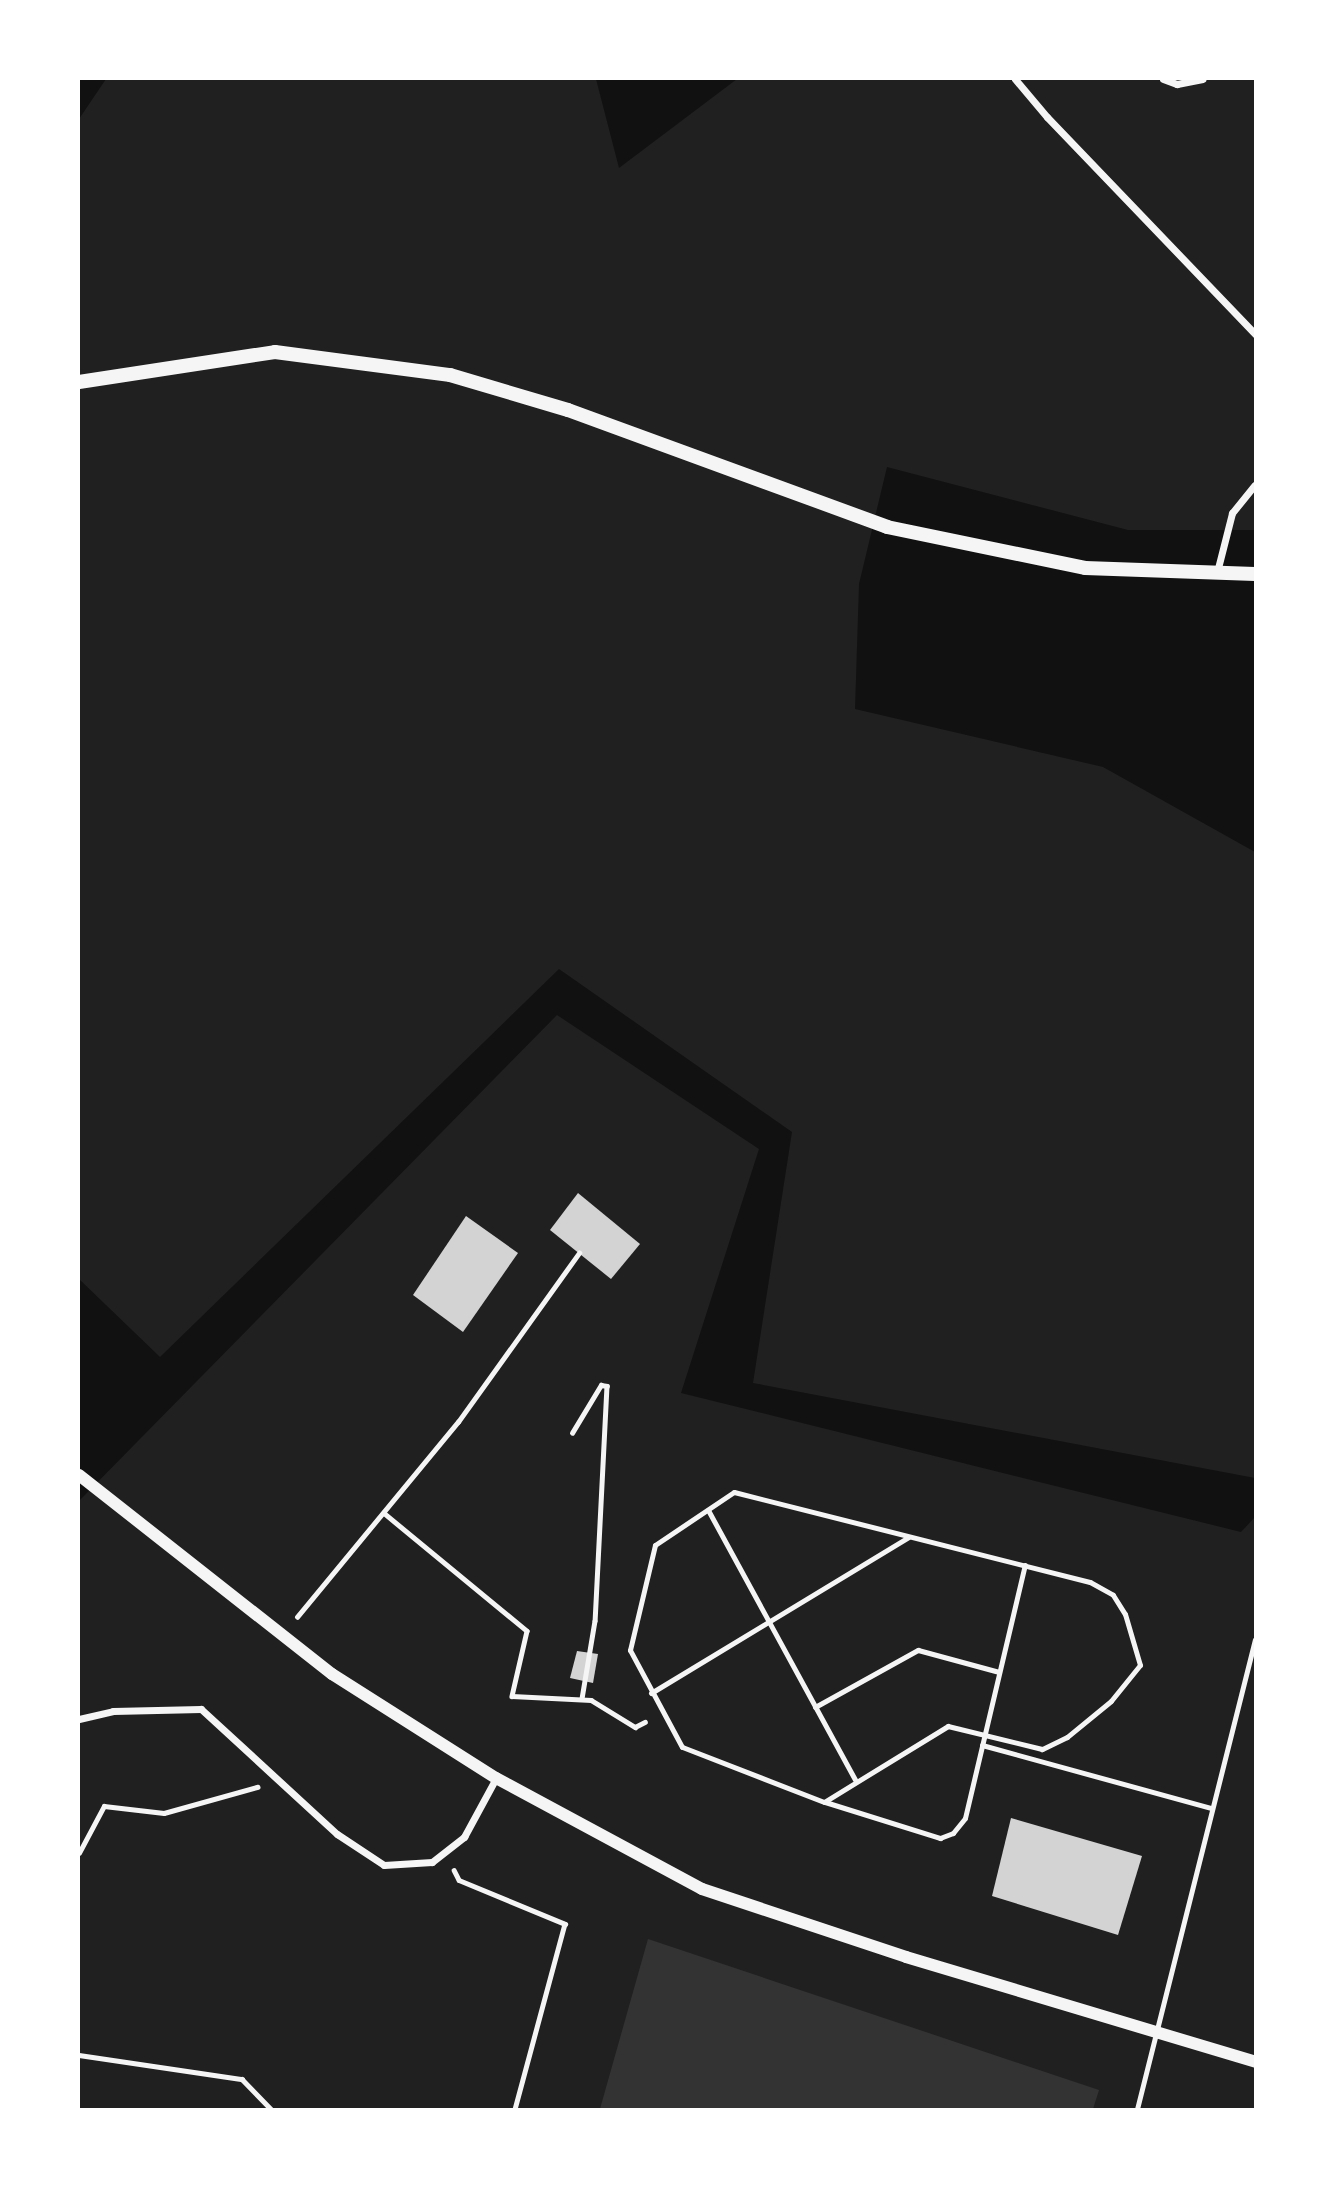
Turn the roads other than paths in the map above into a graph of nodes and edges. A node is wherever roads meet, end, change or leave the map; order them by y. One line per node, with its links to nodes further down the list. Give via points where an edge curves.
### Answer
1 (1015, 79): 4 (street)
2 (1163, 79): 3 (street, via 1177,84)
3 (1203, 79)
4 (1255, 334)
5 (79, 382): 7 (main road, via 275,352 450,375 568,410 887,527 1085,568)
6 (1255, 485): 7 (street, via 1232,513)
7 (1217, 572): 8 (main road)
8 (1255, 573)
9 (79, 1475): 21 (street, via 332,1674)
10 (708, 1510): 11 (lane, via 734,1492); 13 (lane); 16 (lane, via 655,1545 630,1650)
11 (910, 1537): 12 (lane); 13 (lane)
12 (1025, 1565): 15 (lane); 19 (lane, via 1090,1582 1113,1595 1125,1614 1140,1665 1111,1701 1067,1737 1042,1749)
13 (767, 1622): 16 (lane); 17 (lane)
14 (1255, 1640): 24 (lane)
15 (999, 1672): 17 (lane, via 918,1650); 19 (lane)
16 (651, 1693): 23 (lane, via 682,1747)
17 (815, 1707): 22 (lane)
18 (79, 1718): 21 (street, via 201,1709 337,1834 384,1865 432,1862 445,1852 464,1837)
19 (984, 1734): 20 (lane); 22 (lane, via 948,1726)
20 (982, 1745): 23 (lane, via 965,1818 953,1833 940,1838); 24 (lane)
21 (495, 1778): 25 (street, via 702,1889)
22 (855, 1780): 23 (lane)
23 (824, 1802)
24 (1210, 1808): 25 (lane)
25 (1156, 2035): 26 (street); 27 (lane)
26 (1255, 2063)
27 (1137, 2109)

